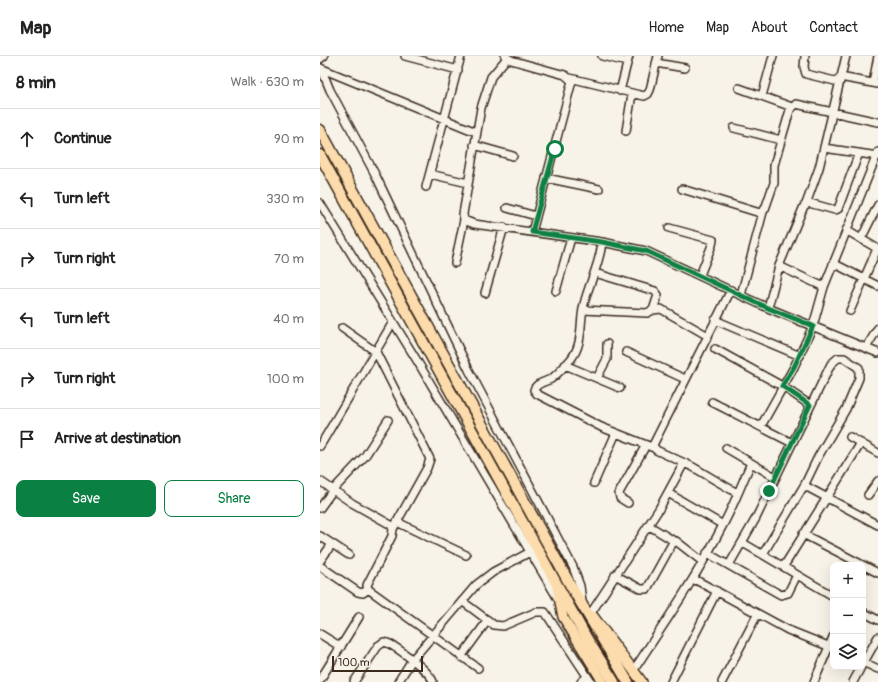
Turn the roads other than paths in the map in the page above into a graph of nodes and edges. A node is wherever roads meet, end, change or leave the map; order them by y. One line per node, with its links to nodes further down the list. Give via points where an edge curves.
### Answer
1 (324, 56): 10 (street)
2 (405, 56): 15 (street)
3 (461, 56): 15 (street)
4 (602, 56): 11 (street)
5 (773, 56): 22 (street)
6 (805, 56): 17 (street, via 806,74)
7 (846, 56): 17 (street)
8 (878, 56): 18 (street)
9 (506, 57): 16 (street); 30 (street, via 488,82)
10 (320, 59)
11 (628, 59): 20 (street)
12 (657, 59): 14 (street); 21 (street, via 648,94)
13 (320, 68): 25 (street); 151 (street, via 376,176 469,370 573,567 580,586)
14 (685, 68)
15 (458, 70): 25 (street)
16 (570, 78): 20 (street); 39 (street, via 571,86)
17 (840, 79): 18 (street); 24 (street)
18 (876, 83)
19 (738, 88): 22 (street)
20 (620, 91): 21 (street)
21 (632, 94): 29 (street)
22 (762, 96): 23 (street)
23 (792, 107): 24 (street, via 800,103); 31 (street)
24 (832, 112): 26 (street); 33 (street)
25 (444, 119): 30 (street); 38 (street)
26 (878, 122)
27 (734, 128): 31 (street)
28 (320, 130): 145 (highway)
29 (626, 131)
30 (476, 132): 32 (street)
31 (781, 140): 48 (street, via 774,165 774,183)
32 (474, 145): 37 (street); 40 (street)
33 (824, 148): 34 (street); 45 (street)
34 (859, 153): 35 (street); 45 (street, via 838,209 813,203)
35 (878, 154): 53 (street)
36 (320, 155): 144 (highway)
37 (514, 156)
38 (430, 174): 40 (street); 41 (street)
39 (546, 178): 42 (street); 49 (street)
40 (468, 183): 50 (street)
41 (426, 187)
42 (599, 189)
43 (682, 189): 48 (street)
44 (320, 203): 76 (street)
45 (806, 204): 61 (street)
46 (878, 205): 56 (street)
47 (507, 208): 49 (street)
48 (763, 212): 70 (street)
49 (536, 216): 54 (street)
50 (464, 220): 51 (street, via 474,224); 59 (street)
51 (504, 227): 54 (street); 69 (street)
52 (669, 228): 63 (street, via 712,240)
53 (846, 230): 56 (street); 60 (street)
54 (532, 232): 55 (street)
55 (571, 238): 57 (street); 68 (street)
56 (862, 239): 58 (street)
57 (602, 242): 62 (street); 63 (street, via 646,251)
58 (878, 249): 64 (street)
59 (455, 263)
60 (833, 263): 64 (street); 66 (street)
61 (779, 266): 66 (street); 71 (street)
62 (595, 273): 72 (street); 73 (street, via 655,292 658,295)
63 (700, 275): 67 (street)
64 (865, 279): 65 (street); 74 (street)
65 (878, 286)
66 (824, 287): 77 (street)
67 (731, 290): 70 (street); 75 (street)
68 (556, 291)
69 (485, 293)
70 (741, 295): 71 (street)
71 (768, 308): 77 (street)
72 (583, 310): 73 (street, via 644,314); 88 (street, via 580,342 575,354)
73 (654, 310): 80 (street, via 661,309)
74 (850, 311)
75 (715, 320): 80 (street); 87 (street)
76 (393, 322): 84 (street); 130 (street)
77 (813, 326): 82 (street); 87 (street)
78 (342, 328): 84 (street)
79 (878, 328): 82 (street)
80 (708, 336): 90 (street)
81 (607, 344): 89 (street, via 607,359)
82 (866, 348): 86 (street)
83 (715, 349): 91 (street)
84 (376, 352): 102 (street); 120 (street, via 430,459)
85 (626, 352): 90 (street)
86 (878, 353)
87 (800, 356): 91 (street)
88 (565, 365): 89 (street); 97 (street, via 551,379 534,387 535,392 581,418)
89 (597, 378): 92 (street)
90 (685, 379): 103 (street, via 654,442)
91 (782, 386): 94 (street); 96 (street)
92 (620, 388)
93 (712, 402): 96 (street)
94 (810, 405): 99 (street); 112 (street, via 834,360 844,358 857,365 860,374 848,404)
95 (388, 420): 113 (street, via 365,456)
96 (761, 426): 99 (street)
97 (616, 433): 101 (street); 111 (street)
98 (850, 437): 100 (street)
99 (792, 443): 108 (street)
100 (861, 443): 105 (street); 117 (street)
101 (646, 445): 103 (street); 118 (street, via 619,493 620,498)
102 (320, 446)
103 (654, 448): 106 (street)
104 (726, 448): 107 (street)
105 (878, 453)
106 (684, 463): 114 (street); 115 (street)
107 (751, 463): 108 (street); 115 (street)
108 (775, 477): 128 (street)
109 (320, 481): 113 (street)
110 (878, 481): 116 (street)
111 (594, 482)
112 (805, 484): 117 (street); 132 (street)
113 (333, 490): 119 (street); 124 (street, via 391,525)
114 (668, 493): 121 (street); 122 (street)
115 (737, 493): 122 (street)
116 (868, 495)
117 (826, 497): 123 (street); 125 (street)
118 (628, 503)
119 (320, 508)
120 (397, 522): 124 (street); 134 (street)
121 (648, 525): 127 (street); 141 (street)
122 (723, 525): 131 (street)
123 (878, 525)
124 (393, 529): 146 (street, via 392,536 367,585)
125 (803, 534): 139 (street); 140 (street)
126 (320, 536): 129 (street)
127 (674, 541): 136 (street); 141 (street, via 647,589 641,589)
128 (743, 543): 132 (street); 137 (street)
129 (332, 544): 133 (street); 135 (street)
130 (530, 552): 149 (street, via 488,576); 150 (street)
131 (707, 553): 136 (street); 137 (street)
132 (763, 554): 139 (street)
133 (349, 555)
134 (466, 555)
135 (320, 561)
136 (703, 562): 143 (street)
137 (730, 565): 142 (street, via 781,595 788,593)
138 (320, 566): 146 (street, via 358,592 363,593)
139 (784, 566): 142 (street)
140 (878, 573)
141 (615, 575): 152 (street)
142 (797, 575): 148 (street)
143 (694, 579): 147 (street); 171 (street)
144 (556, 581): 150 (main road); 179 (highway, via 587,639)
145 (572, 588): 151 (main road); 180 (highway)
146 (368, 589): 159 (street)
147 (717, 591): 154 (street); 182 (street)
148 (830, 594)
149 (462, 601): 156 (street); 159 (street)
150 (559, 601): 178 (main road, via 563,617)
151 (582, 602): 152 (main road)
152 (591, 613): 171 (main road)
153 (866, 614): 157 (street)
154 (757, 615): 162 (street); 183 (street)
155 (359, 617): 161 (street)
156 (488, 620): 164 (street); 172 (street, via 494,625 503,626 536,612 545,612)
157 (878, 620)
158 (320, 634): 161 (street)
159 (432, 637): 164 (street); 166 (street)
160 (878, 637): 165 (street)
161 (341, 647): 173 (street)
162 (830, 647)
163 (830, 649): 184 (street)
164 (461, 657): 168 (street)
165 (866, 659)
166 (412, 660): 174 (street, via 387,643 381,643); 175 (street); 176 (street)
167 (866, 665): 169 (street)
168 (478, 668)
169 (878, 669)
170 (860, 670): 185 (street)
171 (633, 671): 181 (main road)
172 (589, 679): 177 (street)
173 (320, 680)
174 (354, 682)
175 (398, 682)
176 (433, 682)
177 (581, 682)
178 (602, 682)
179 (614, 682)
180 (628, 682)
181 (642, 682)
182 (671, 682)
183 (722, 682)
184 (814, 682)
185 (853, 682)

